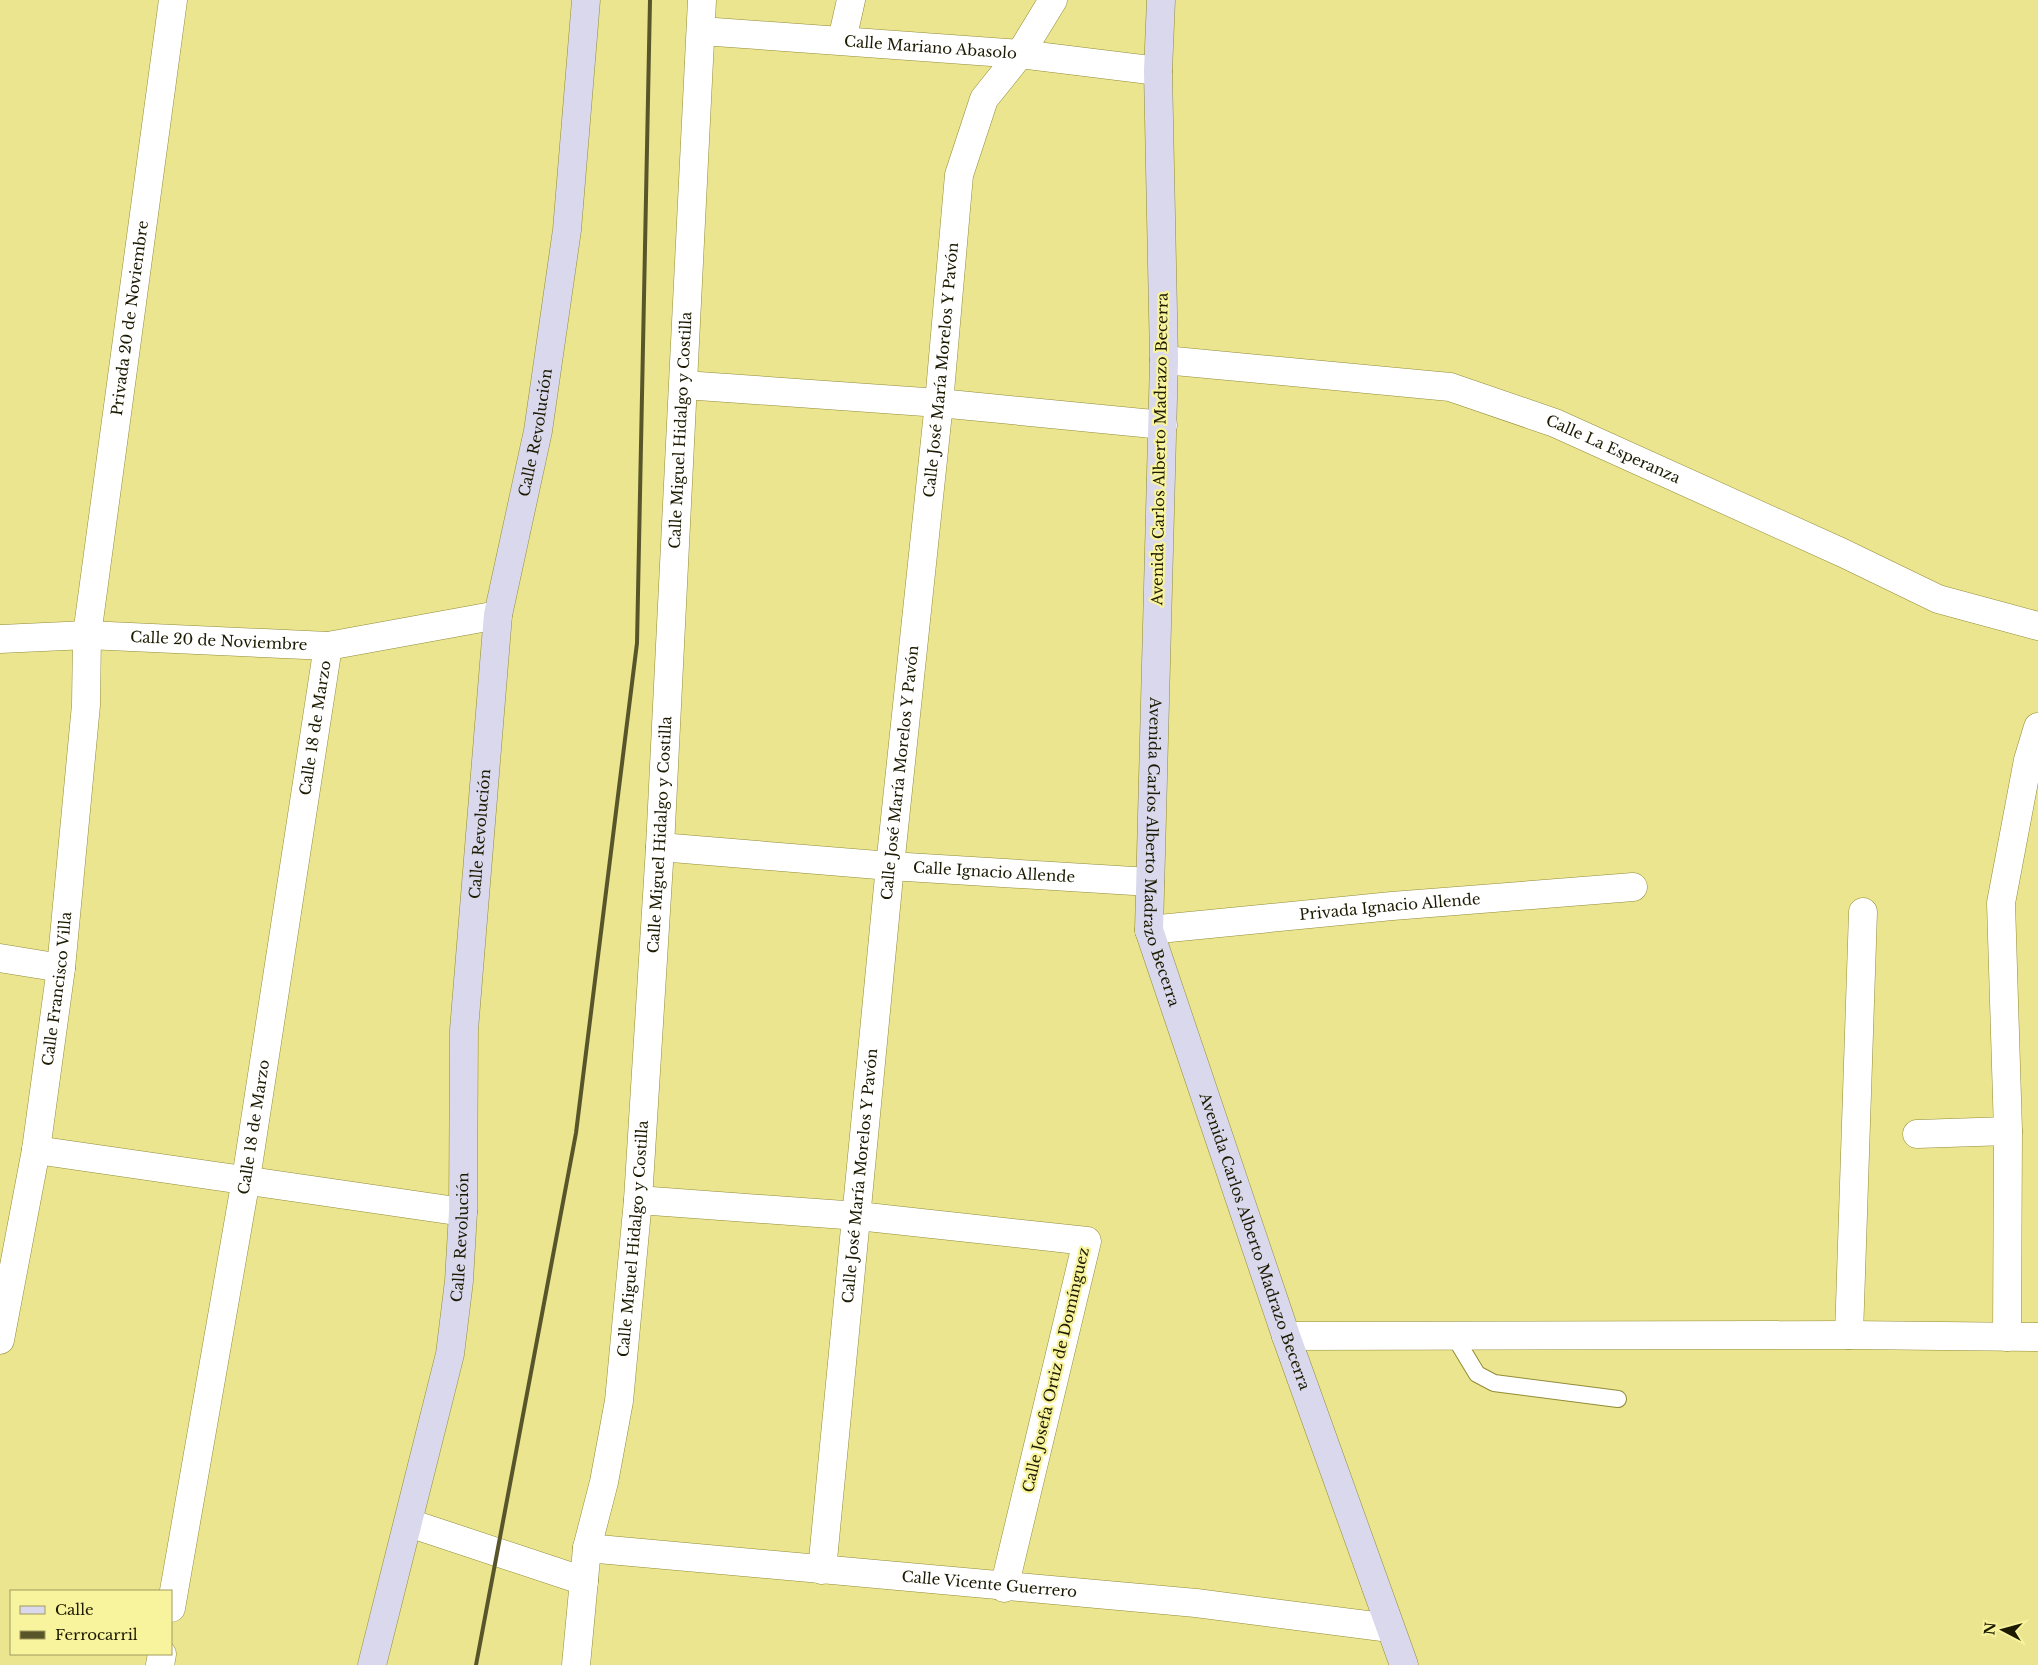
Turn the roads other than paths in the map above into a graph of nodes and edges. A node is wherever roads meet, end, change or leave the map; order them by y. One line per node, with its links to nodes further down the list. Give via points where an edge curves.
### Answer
1 (173, 0): 17 (street, Privada 20 de Noviembre)
2 (586, 0): 15 (street, Calle Revolución, via 567,230 541,412)
3 (702, 0): 7 (street, Calle Miguel Hidalgo y Costilla)
4 (851, 0): 8 (street)
5 (1053, 0): 9 (street, Calle José María Morelos Y Pavón)
6 (1161, 0): 10 (street, Avenida Carlos Alberto Madrazo Becerra)
7 (701, 31): 8 (street, Calle Mariano Abasolo); 12 (street, Calle Miguel Hidalgo y Costilla)
8 (842, 40): 9 (street, Calle Mariano Abasolo)
9 (1020, 54): 10 (street, Calle Mariano Abasolo); 13 (street, Calle José María Morelos Y Pavón, via 984,99 959,175)
10 (1158, 71): 11 (street, Avenida Carlos Alberto Madrazo Becerra)
11 (1164, 360): 14 (street, Avenida Carlos Alberto Madrazo Becerra); 16 (street, Calle La Esperanza, via 1450,387 1555,423 1843,552 1938,599)
12 (684, 385): 13 (street); 21 (street, Calle Miguel Hidalgo y Costilla)
13 (939, 403): 14 (street); 22 (street, Calle José María Morelos Y Pavón)
14 (1163, 426): 23 (street, Avenida Carlos Alberto Madrazo Becerra)
15 (498, 615): 19 (street, Calle 20 de Noviembre); 34 (street, Calle Revolución, via 464,1030)
16 (2038, 626)
17 (87, 634): 18 (street, Calle 20 de Noviembre); 19 (street, Calle 20 de Noviembre); 28 (street, Calle Francisco Villa, via 86,705)
18 (0, 639)
19 (328, 646): 32 (street, Calle 18 de Marzo)
20 (2038, 727): 29 (street, via 2028,760 2001,903)
21 (660, 847): 22 (street, Calle Ignacio Allende); 33 (street, Calle Miguel Hidalgo y Costilla)
22 (890, 866): 23 (street, Calle Ignacio Allende); 35 (street, Calle José María Morelos Y Pavón)
23 (1150, 882): 26 (street, Avenida Carlos Alberto Madrazo Becerra)
24 (1633, 886): 26 (street, Privada Ignacio Allende)
25 (1863, 912): 36 (street)
26 (1149, 930): 37 (street, Avenida Carlos Alberto Madrazo Becerra)
27 (0, 958): 28 (street)
28 (61, 968): 31 (street, Calle Francisco Villa)
29 (2008, 1131): 30 (street); 39 (street)
30 (1918, 1134)
31 (36, 1150): 32 (street); 41 (street, Calle Francisco Villa)
32 (246, 1179): 34 (street); 48 (street, Calle 18 de Marzo)
33 (638, 1200): 35 (street, Calle Josefa Ortiz de Domínguez); 44 (street, Calle Miguel Hidalgo y Costilla, via 619,1401 604,1482)
34 (463, 1212): 43 (street, Calle Revolución, via 450,1354)
35 (858, 1216): 45 (street, Calle José María Morelos Y Pavón); 47 (street, Calle Josefa Ortiz de Domínguez, via 1087,1241)
36 (1848, 1334): 38 (street); 39 (street)
37 (1286, 1336): 38 (street); 49 (street, Avenida Carlos Alberto Madrazo Becerra)
38 (1454, 1336): 42 (lane, via 1478,1374 1494,1383)
39 (2007, 1337): 40 (street)
40 (2038, 1337)
41 (0, 1340)
42 (1618, 1399)
43 (409, 1523): 46 (street); 50 (street, Calle Revolución)
44 (587, 1548): 45 (street, Calle Vicente Guerrero); 46 (street, Calle Miguel Hidalgo y Costilla)
45 (822, 1570): 47 (street, Calle Vicente Guerrero)
46 (584, 1581): 51 (street, Calle Miguel Hidalgo y Costilla)
47 (1004, 1588): 49 (street, Calle Vicente Guerrero, via 1196,1603)
48 (172, 1602)
49 (1390, 1628): 52 (street, Avenida Carlos Alberto Madrazo Becerra)
50 (372, 1665)
51 (576, 1665)
52 (1404, 1665)

